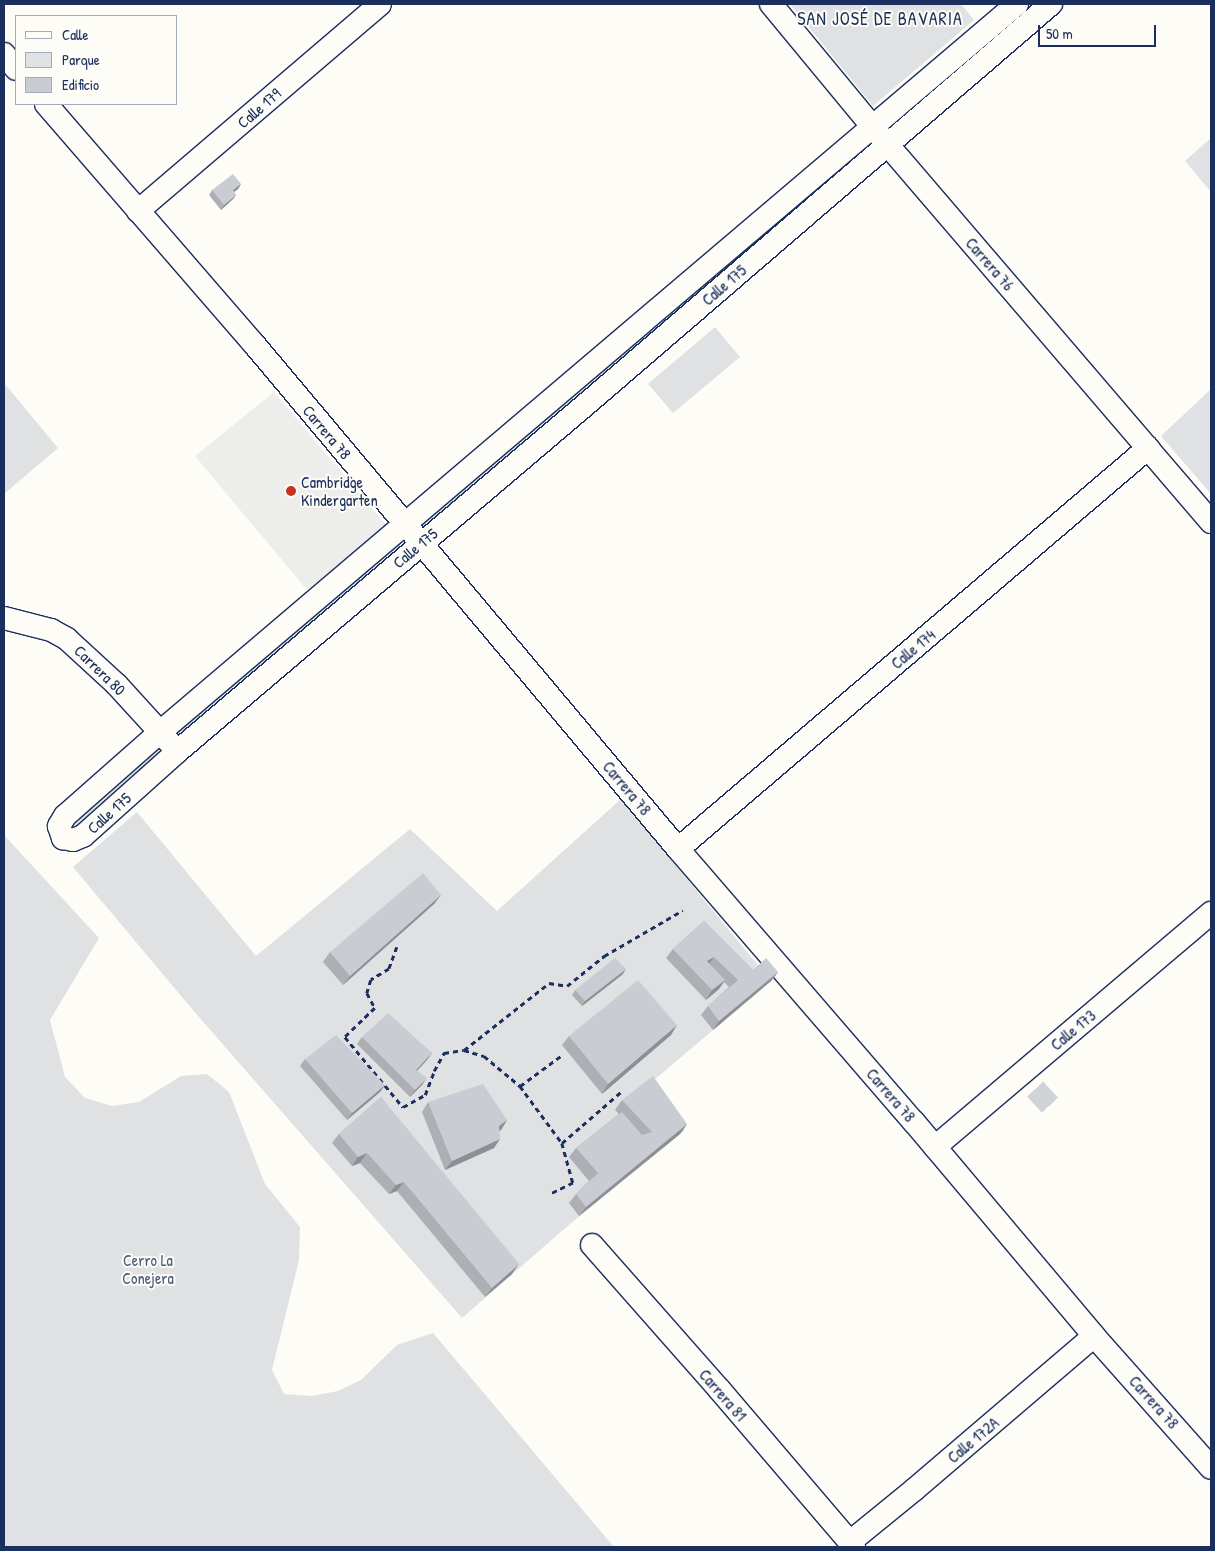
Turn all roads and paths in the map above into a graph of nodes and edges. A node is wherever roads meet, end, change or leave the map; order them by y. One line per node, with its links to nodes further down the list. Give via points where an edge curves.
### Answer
1 (380, 4): 10 (street, Calle 179)
2 (770, 4): 8 (street, Carrera 76)
3 (1017, 4): 8 (street, Calle 175)
4 (1051, 4): 9 (street, Calle 175)
5 (4, 54): 6 (street)
6 (15, 68)
7 (47, 105): 10 (street, Carrera 78)
8 (873, 126): 9 (street, Carrera 76); 13 (street, Calle 175)
9 (887, 144): 11 (street, Carrera 76); 14 (street, Calle 175)
10 (138, 212): 13 (street, Carrera 78, via 254,344)
11 (1148, 448): 12 (street, Carrera 76); 18 (street, Calle 174)
12 (1211, 522)
13 (404, 524): 14 (street, Carrera 78); 16 (street, Calle 175)
14 (421, 543): 17 (street, Calle 175); 18 (street, Carrera 78)
15 (4, 618): 16 (street, Carrera 80, via 51,630 67,639 117,685)
16 (159, 733): 17 (street, Carrera 80); 17 (street, Calle 175, via 65,816 60,826 63,838 73,840 83,836)
17 (178, 751)
18 (678, 849): 27 (street, Carrera 78)
19 (683, 910): 22 (path, via 604,956 567,986 549,983)
20 (1211, 913): 27 (street, Calle 173)
21 (397, 947): 22 (path, via 389,969 371,980 367,992 375,1008 346,1037 403,1107 425,1095 444,1053)
22 (464, 1050): 24 (path, via 484,1056)
23 (562, 1056): 24 (path)
24 (520, 1086): 26 (path)
25 (622, 1091): 26 (path)
26 (562, 1143): 28 (path, via 572,1183)
27 (935, 1147): 30 (street, Carrera 78)
28 (550, 1194)
29 (592, 1245): 32 (street, Carrera 81)
30 (1094, 1336): 31 (street, Carrera 78); 32 (street, Calle 172A)
31 (1211, 1468)
32 (852, 1545)

